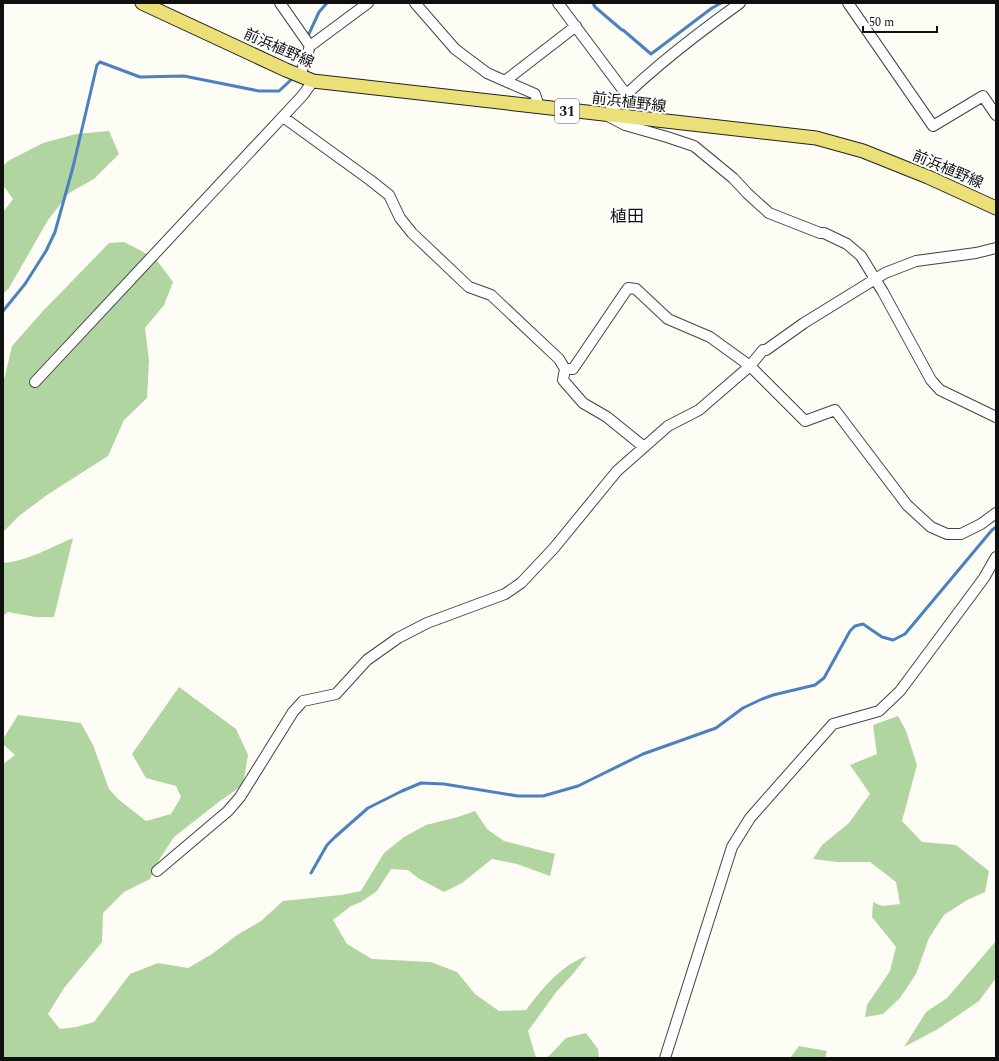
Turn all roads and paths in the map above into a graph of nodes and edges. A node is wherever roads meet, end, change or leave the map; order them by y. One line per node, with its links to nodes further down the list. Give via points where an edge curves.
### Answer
1 (142, 3): 10 (main road, 前浜植野線 / 31)
2 (280, 3): 9 (street)
3 (368, 3): 9 (street)
4 (415, 3): 12 (street, via 455,49 487,73)
5 (558, 3): 8 (street)
6 (740, 3): 13 (street, via 709,25)
7 (848, 3): 16 (street, via 933,126 983,96)
8 (576, 26): 12 (street); 13 (street)
9 (310, 46): 10 (street)
10 (300, 76): 11 (main road, 前浜植野線 / 31)
11 (313, 81): 14 (main road, 前浜植野線 / 31); 17 (street, via 304,95)
12 (505, 81): 14 (street, via 535,94)
13 (626, 94): 15 (street)
14 (538, 107): 15 (main road, 前浜植野線 / 31)
15 (606, 115): 18 (main road, 前浜植野線 / 31, via 816,138 862,151); 20 (street, via 625,125 694,146 733,178 769,214 824,233 847,244 861,256)
16 (996, 115)
17 (283, 117): 22 (street, via 389,195 400,218 412,232 469,287 491,295 559,359); 23 (street)
18 (996, 208)
19 (996, 248): 20 (street, via 916,261)
20 (875, 279): 21 (street, via 763,350); 24 (street, via 931,380 940,390)
21 (750, 366): 22 (street, via 710,337 668,319 636,289 628,288 573,369); 25 (street, via 699,410 668,426); 26 (street, via 805,421 835,410 907,505 931,527 948,534 960,534)
22 (565, 369): 25 (street, via 563,380 583,403 606,417)
23 (35, 382)
24 (996, 417)
25 (644, 447): 28 (street, via 617,471 554,548 520,583 505,594 426,623 398,638 367,660 336,694 303,701 293,712 240,797 218,820)
26 (996, 513)
27 (996, 557): 29 (street, via 984,578 900,691 879,710 833,724 750,818 732,847)
28 (158, 872)
29 (665, 1058)

